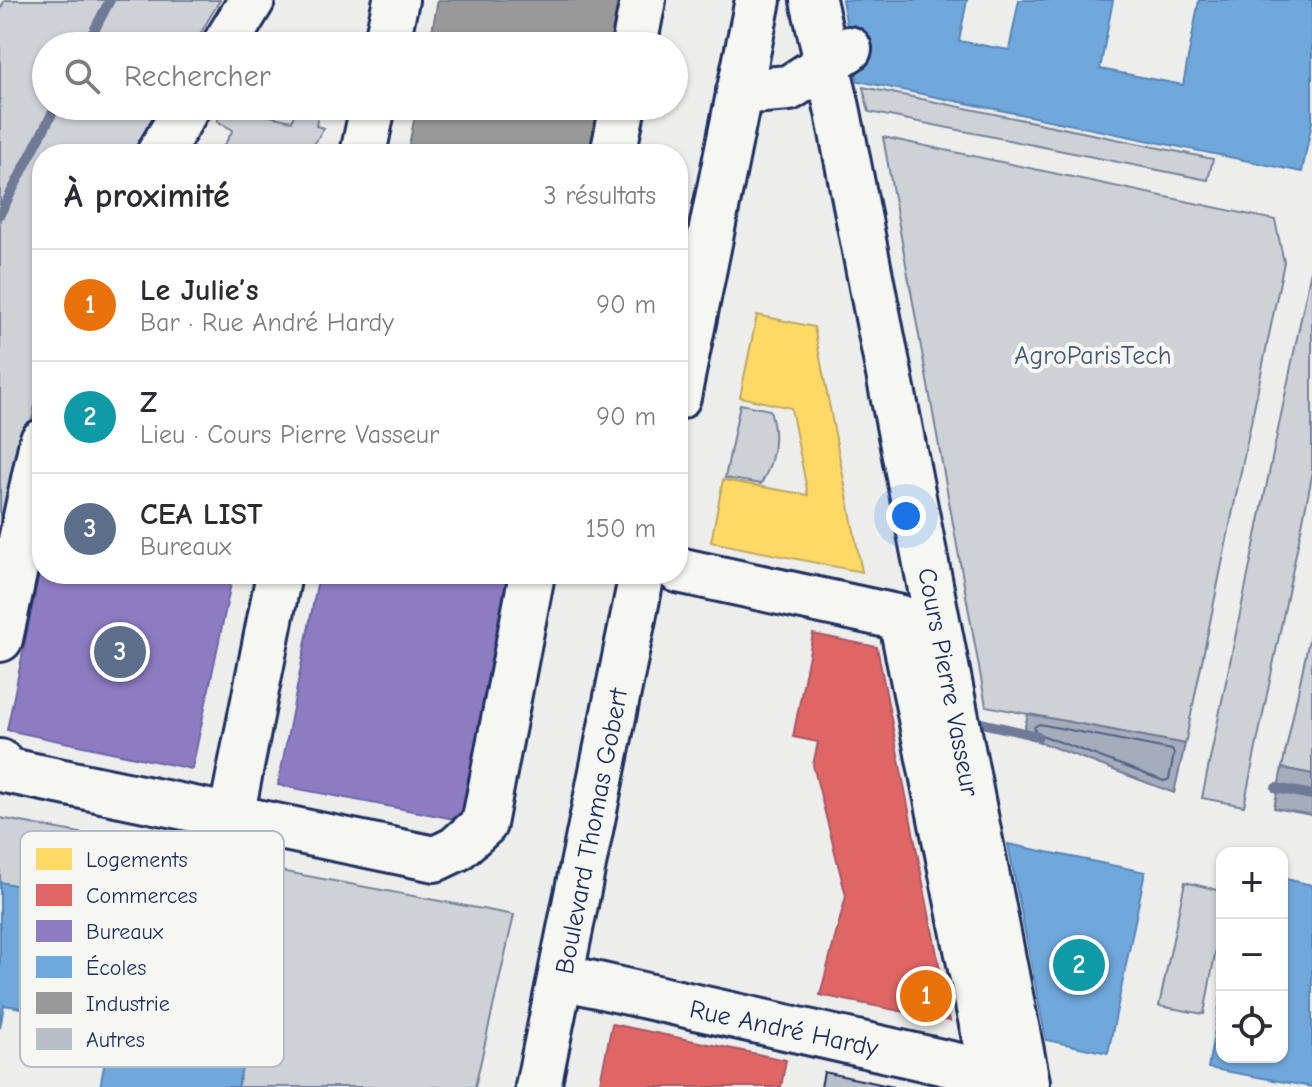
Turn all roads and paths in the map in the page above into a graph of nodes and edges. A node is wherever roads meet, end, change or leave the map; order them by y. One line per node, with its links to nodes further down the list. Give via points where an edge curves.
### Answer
1 (252, 0): 6 (street)
2 (396, 0): 7 (street)
3 (643, 0): 8 (street)
4 (758, 0): 10 (street)
5 (813, 0): 9 (street, Cours Pierre Vasseur)
6 (233, 32)
7 (389, 32)
8 (637, 32)
9 (839, 55): 10 (street, via 789,88); 27 (street, Cours Pierre Vasseur)
10 (739, 92): 17 (street)
11 (180, 120): 14 (street)
12 (370, 120): 15 (street)
13 (620, 120): 16 (street)
14 (165, 144)
15 (365, 144)
16 (615, 144)
17 (688, 347)
18 (32, 489): 23 (street)
19 (688, 572): 27 (street, via 901,618)
20 (277, 584): 25 (street)
21 (530, 584): 25 (street, via 484,824 456,849 435,859)
22 (640, 584): 26 (street, Boulevard Thomas Gobert)
23 (0, 639)
24 (0, 762): 25 (street, via 5,770)
25 (231, 817)
26 (562, 977): 27 (street, Rue André Hardy); 28 (street, Boulevard Thomas Gobert)
27 (1024, 1081)
28 (538, 1087)

